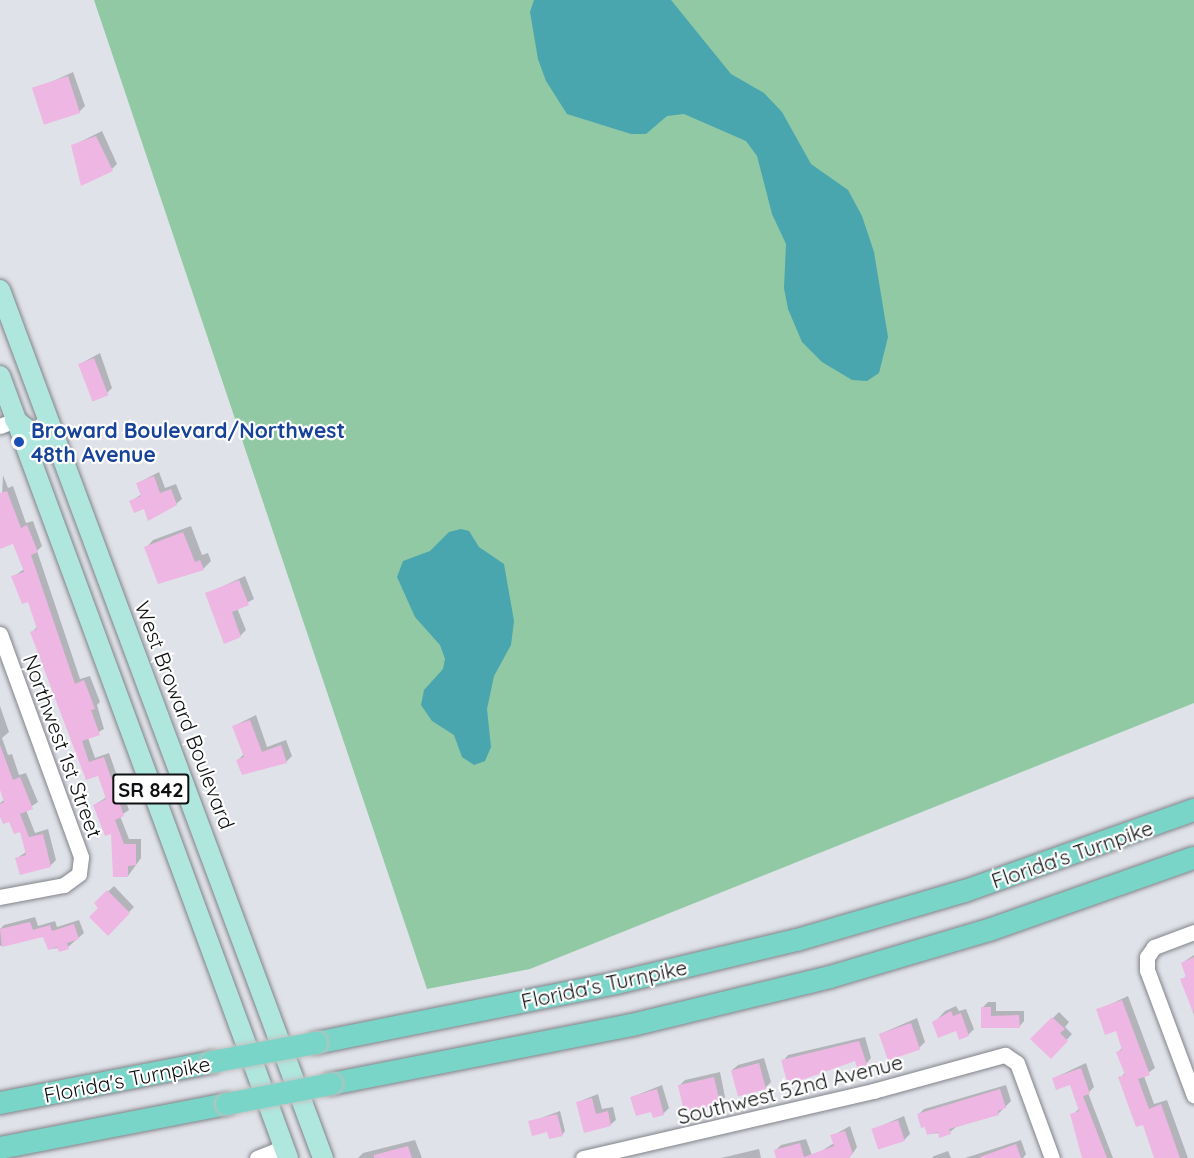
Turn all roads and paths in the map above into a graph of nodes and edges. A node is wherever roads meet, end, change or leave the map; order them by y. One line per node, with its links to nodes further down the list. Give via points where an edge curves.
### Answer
1 (0, 290): 3 (main road, West Broward Boulevard / SR 842)
2 (0, 376): 3 (main road, via 18,394); 4 (main road, SR 842)
3 (44, 408): 5 (main road, West Broward Boulevard / SR 842)
4 (7, 423): 5 (main road, via 36,433); 14 (main road, SR 842)
5 (63, 458): 16 (main road, West Broward Boulevard / SR 842)
6 (0, 634): 9 (street, Northwest 1st Street, via 81,857 79,874 64,885)
7 (1194, 810): 12 (highway, Florida's Turnpike, bridge, via 965,891 797,940 616,983)
8 (1194, 858): 13 (highway, Florida's Turnpike, bridge, via 989,930 830,977 632,1025)
9 (0, 897)
10 (1194, 932): 11 (street, via 1154,947 1147,957 1147,970)
11 (1194, 1096)
12 (0, 1103)
13 (0, 1148)
14 (286, 1152): 15 (street)
15 (257, 1158)
16 (323, 1158)
17 (583, 1158): 18 (street, Southwest 52nd Avenue, via 861,1094 1005,1055 1017,1063)
18 (1052, 1158)

